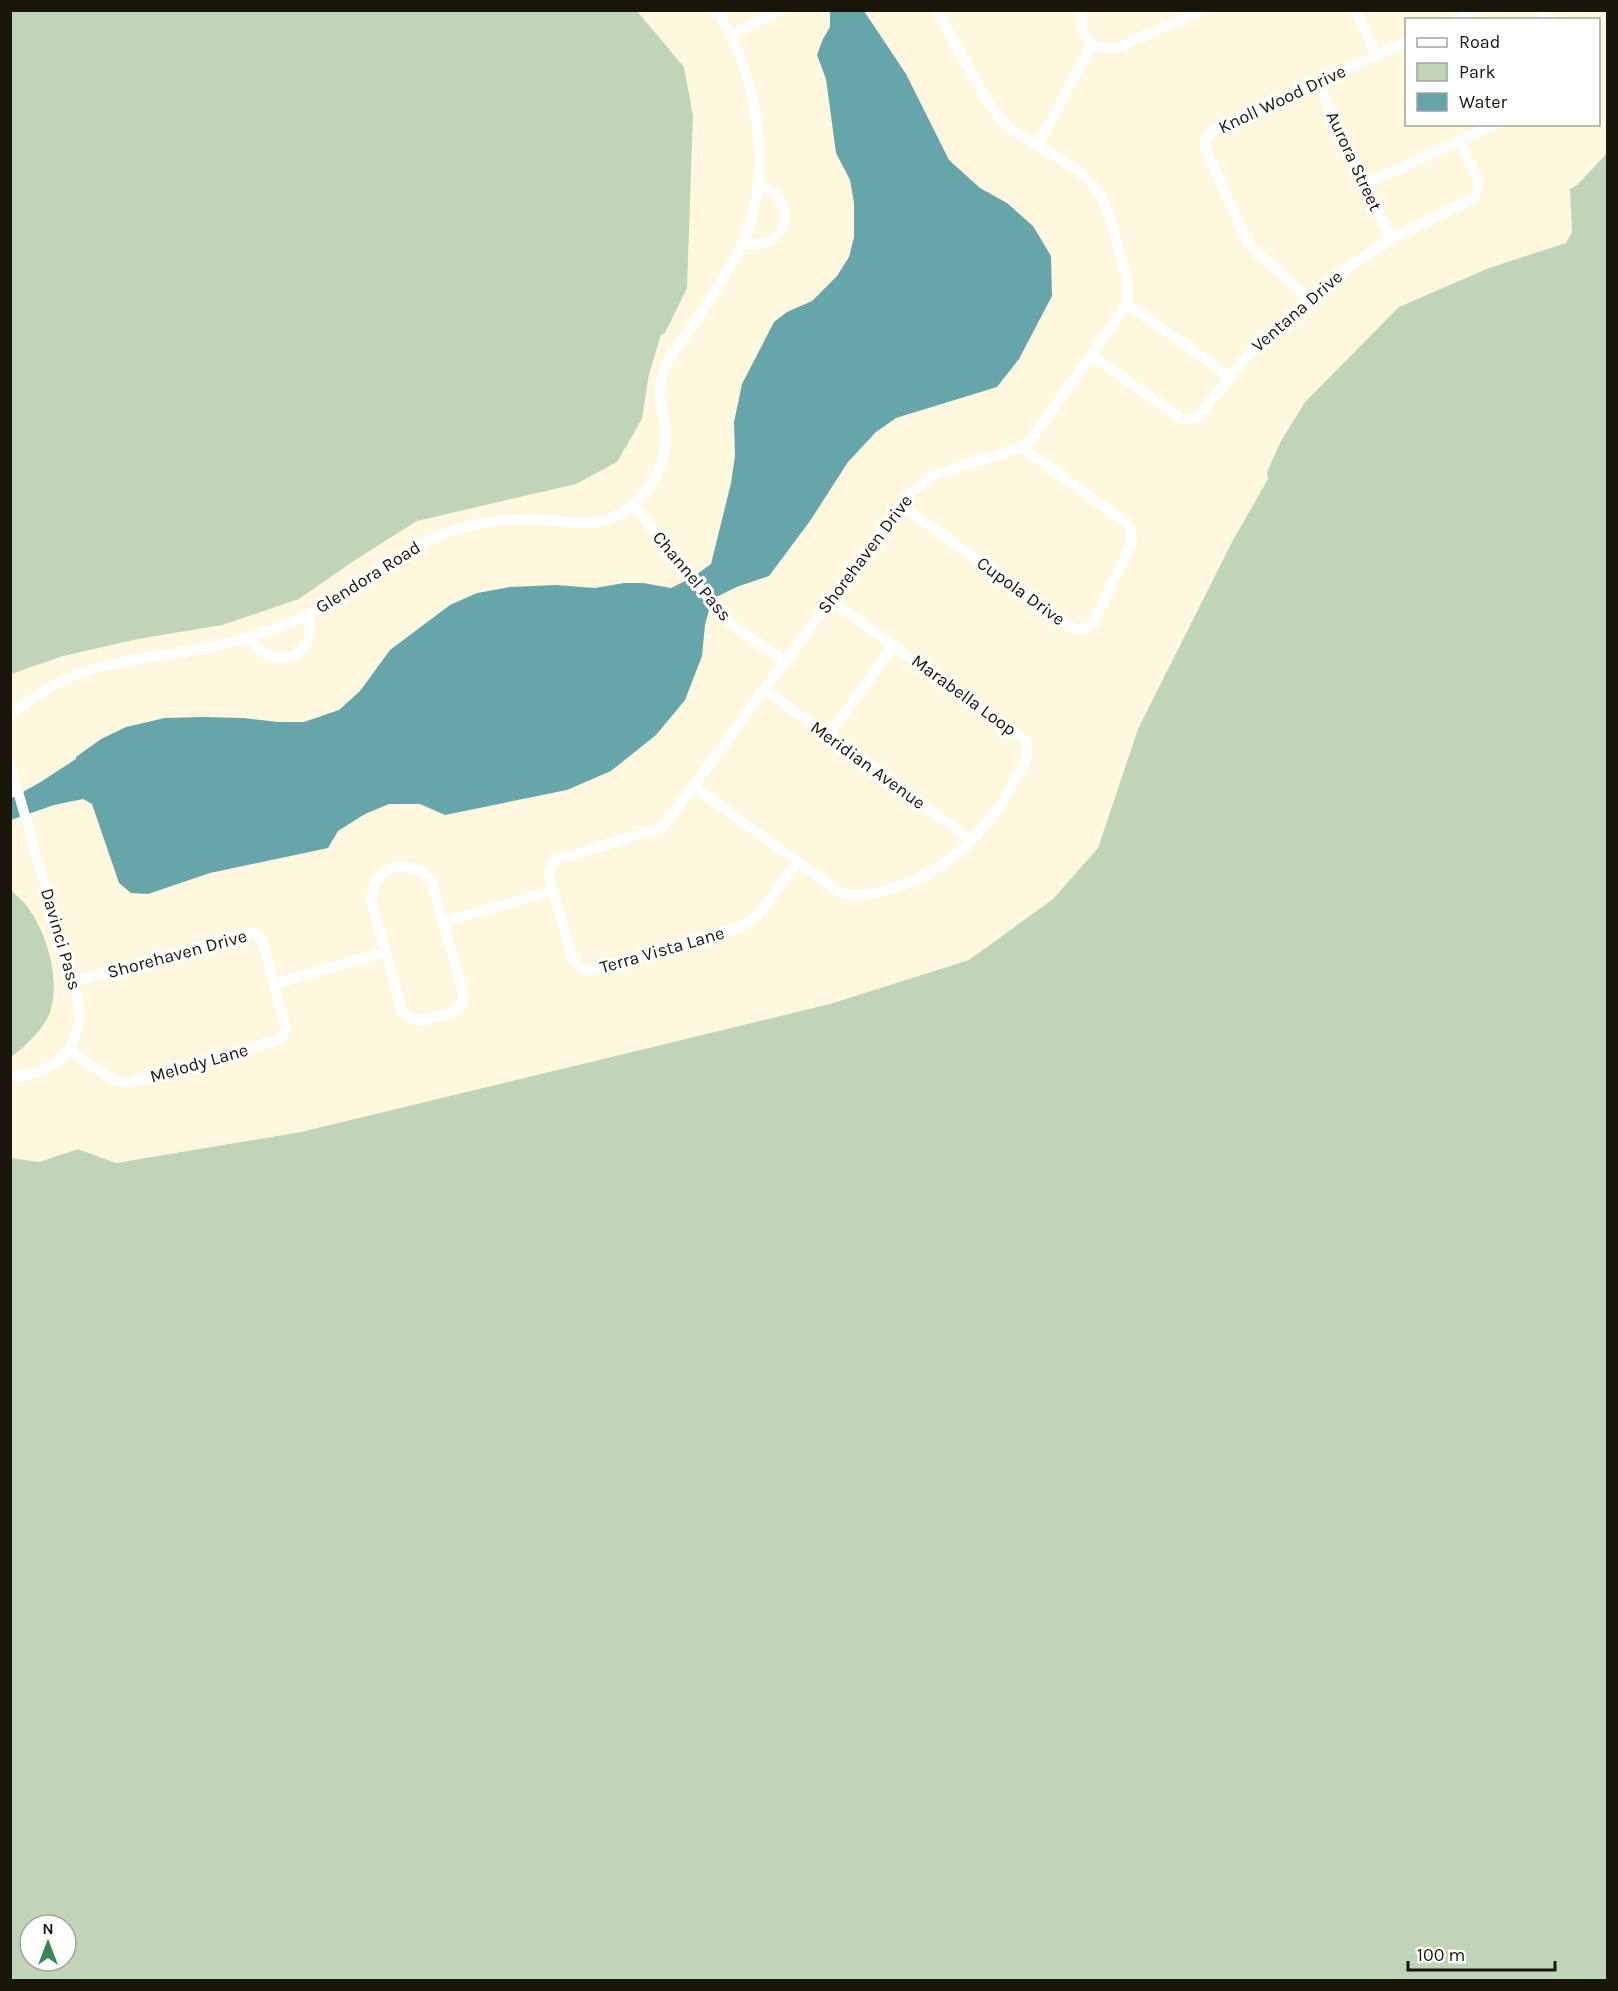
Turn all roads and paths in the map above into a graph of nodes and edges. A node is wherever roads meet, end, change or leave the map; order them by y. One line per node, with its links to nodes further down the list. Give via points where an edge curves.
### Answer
1 (717, 10): 9 (street, Glendora Road)
2 (782, 10): 9 (street)
3 (937, 10): 16 (street, via 994,113)
4 (1081, 10): 11 (street, via 1081,25)
5 (1356, 10): 12 (street)
6 (1476, 10): 8 (street)
7 (1194, 12): 11 (street, via 1122,47 1105,49)
8 (1460, 18)
9 (730, 36): 18 (street, Glendora Road, via 740,57 753,108)
10 (1405, 43): 12 (street, Knoll Wood Drive)
11 (1092, 44): 16 (street)
12 (1377, 56): 13 (street, Knoll Wood Drive)
13 (1318, 83): 17 (street, Aurora Street); 21 (street, Knoll Wood Drive, via 1213,130 1205,145 1246,239)
14 (1492, 126): 15 (street)
15 (1460, 142): 17 (street); 19 (street, Ventana Drive, via 1479,183 1475,197)
16 (1038, 146): 22 (street, via 1081,172 1100,194 1127,279)
17 (1366, 184): 19 (street, Aurora Street)
18 (759, 187): 20 (street, Glendora Road); 20 (street, via 780,198 784,220 777,235 766,244)
19 (1391, 238): 21 (street, Ventana Drive)
20 (742, 243): 27 (street, Glendora Road, via 665,367 659,387 665,429 663,457 653,483)
21 (1308, 298): 24 (street, Ventana Drive)
22 (1125, 304): 23 (street, Shorehaven Drive); 24 (street)
23 (1092, 356): 24 (street, Ventana Drive, via 1187,420 1198,417); 25 (street, Shorehaven Drive, via 1037,433)
24 (1229, 376)
25 (1022, 447): 26 (street, Shorehaven Drive, via 937,474 918,486); 26 (street, Cupola Drive, via 1126,523 1132,533 1131,544 1093,623 1085,629 1072,629)
26 (901, 505): 28 (street, Shorehaven Drive)
27 (633, 506): 29 (street, Glendora Road, via 599,523 524,519 453,530 409,550); 32 (street, Channel Pass, via 717,609 740,631)
28 (830, 600): 31 (street, Marabella Loop); 32 (street, Shorehaven Drive)
29 (308, 614): 30 (street, Glendora Road); 30 (street, via 309,636 302,648 289,656 266,656)
30 (250, 638): 34 (street, Glendora Road, via 87,670 45,690)
31 (894, 645): 35 (street); 38 (street, Marabella Loop, via 1021,736 1028,745 1028,757 1011,789)
32 (785, 661): 33 (street, Shorehaven Drive)
33 (764, 689): 35 (street, Meridian Avenue); 37 (street, Shorehaven Drive)
34 (10, 716)
35 (828, 736): 38 (street, Meridian Avenue)
36 (10, 764): 43 (street, Davinci Pass)
37 (693, 786): 39 (street, Marabella Loop); 40 (street, Shorehaven Drive, via 666,824 658,829 554,861 548,874)
38 (972, 841): 39 (street, Marabella Loop, via 931,872 866,895 846,895)
39 (796, 862): 40 (street, Terra Vista Lane, via 761,912 743,926 592,970 582,969 573,961)
40 (552, 891): 41 (street)
41 (444, 922): 42 (street, via 428,877 408,867 388,870 378,878 371,896); 42 (street, via 464,995 456,1011 421,1021 405,1015)
42 (385, 952): 44 (street)
43 (73, 982): 44 (street, Shorehaven Drive, via 250,932 262,940); 45 (street, Davinci Pass, via 80,1011)
44 (274, 984): 45 (street, Melody Lane, via 286,1029 278,1040 129,1083 115,1081)
45 (68, 1050): 46 (street, via 41,1072)
46 (10, 1077)

